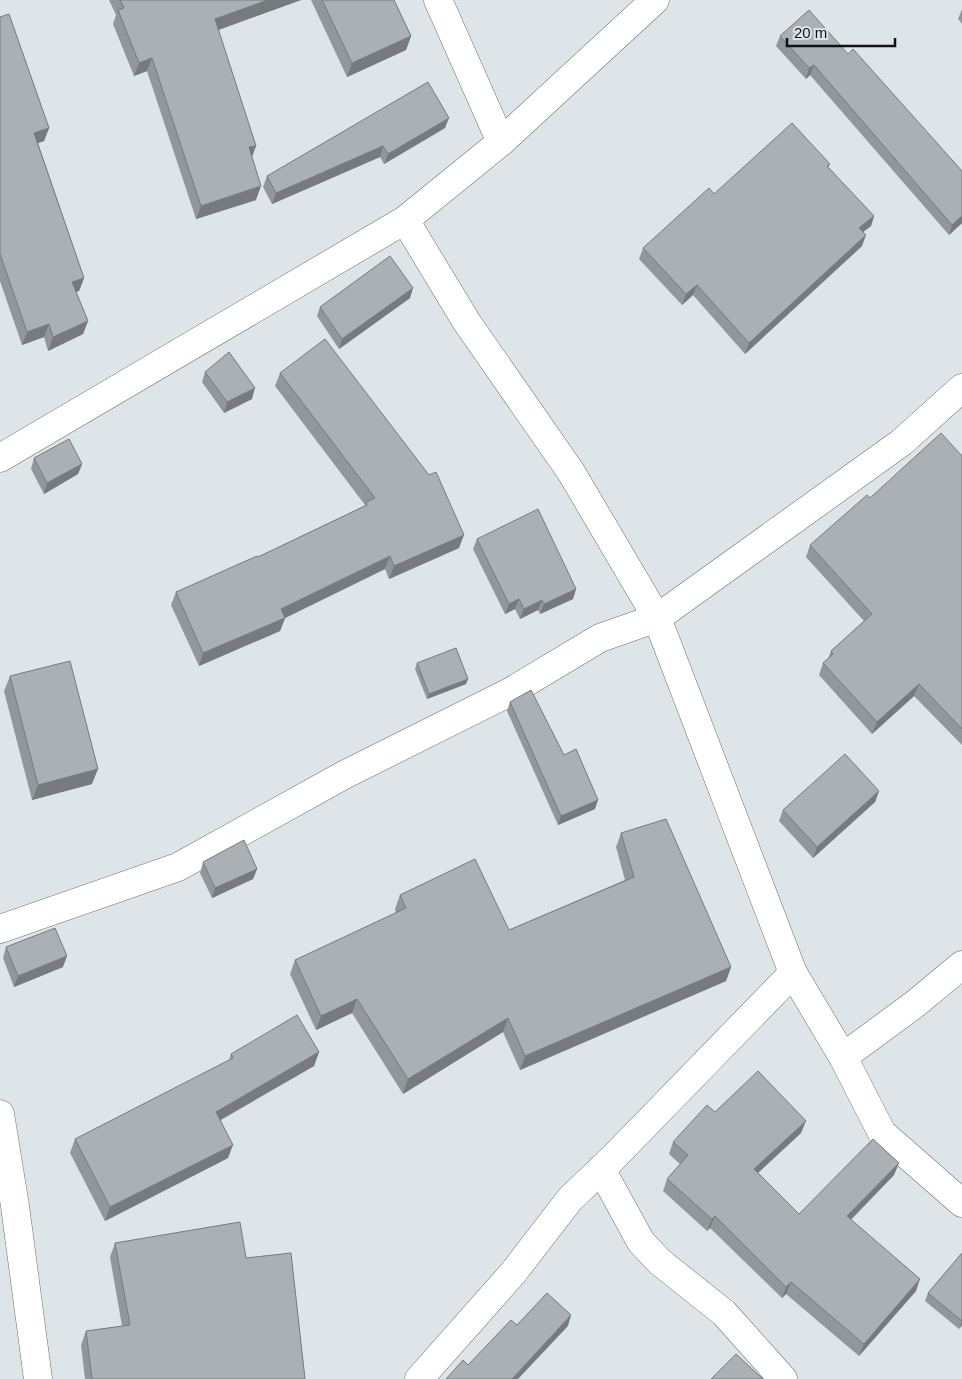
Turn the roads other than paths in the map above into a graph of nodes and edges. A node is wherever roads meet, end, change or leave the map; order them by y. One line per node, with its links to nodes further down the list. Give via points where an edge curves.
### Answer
1 (438, 0): 3 (street)
2 (655, 0): 3 (street)
3 (501, 142): 4 (street)
4 (405, 220): 6 (street); 7 (street, via 466,321 571,472)
5 (962, 388): 7 (street, via 902,442)
6 (0, 458)
7 (657, 618): 8 (street, via 600,638 510,692 344,775 178,866); 10 (street)
8 (0, 929)
9 (962, 964): 11 (street, via 915,1004)
10 (792, 973): 11 (street); 13 (street)
11 (842, 1057): 14 (street, via 882,1133)
12 (0, 1114): 15 (street)
13 (601, 1169): 16 (street, via 570,1199 512,1273); 17 (street, via 641,1242 660,1262 724,1313)
14 (962, 1203)
15 (38, 1379)
16 (419, 1379)
17 (784, 1379)

